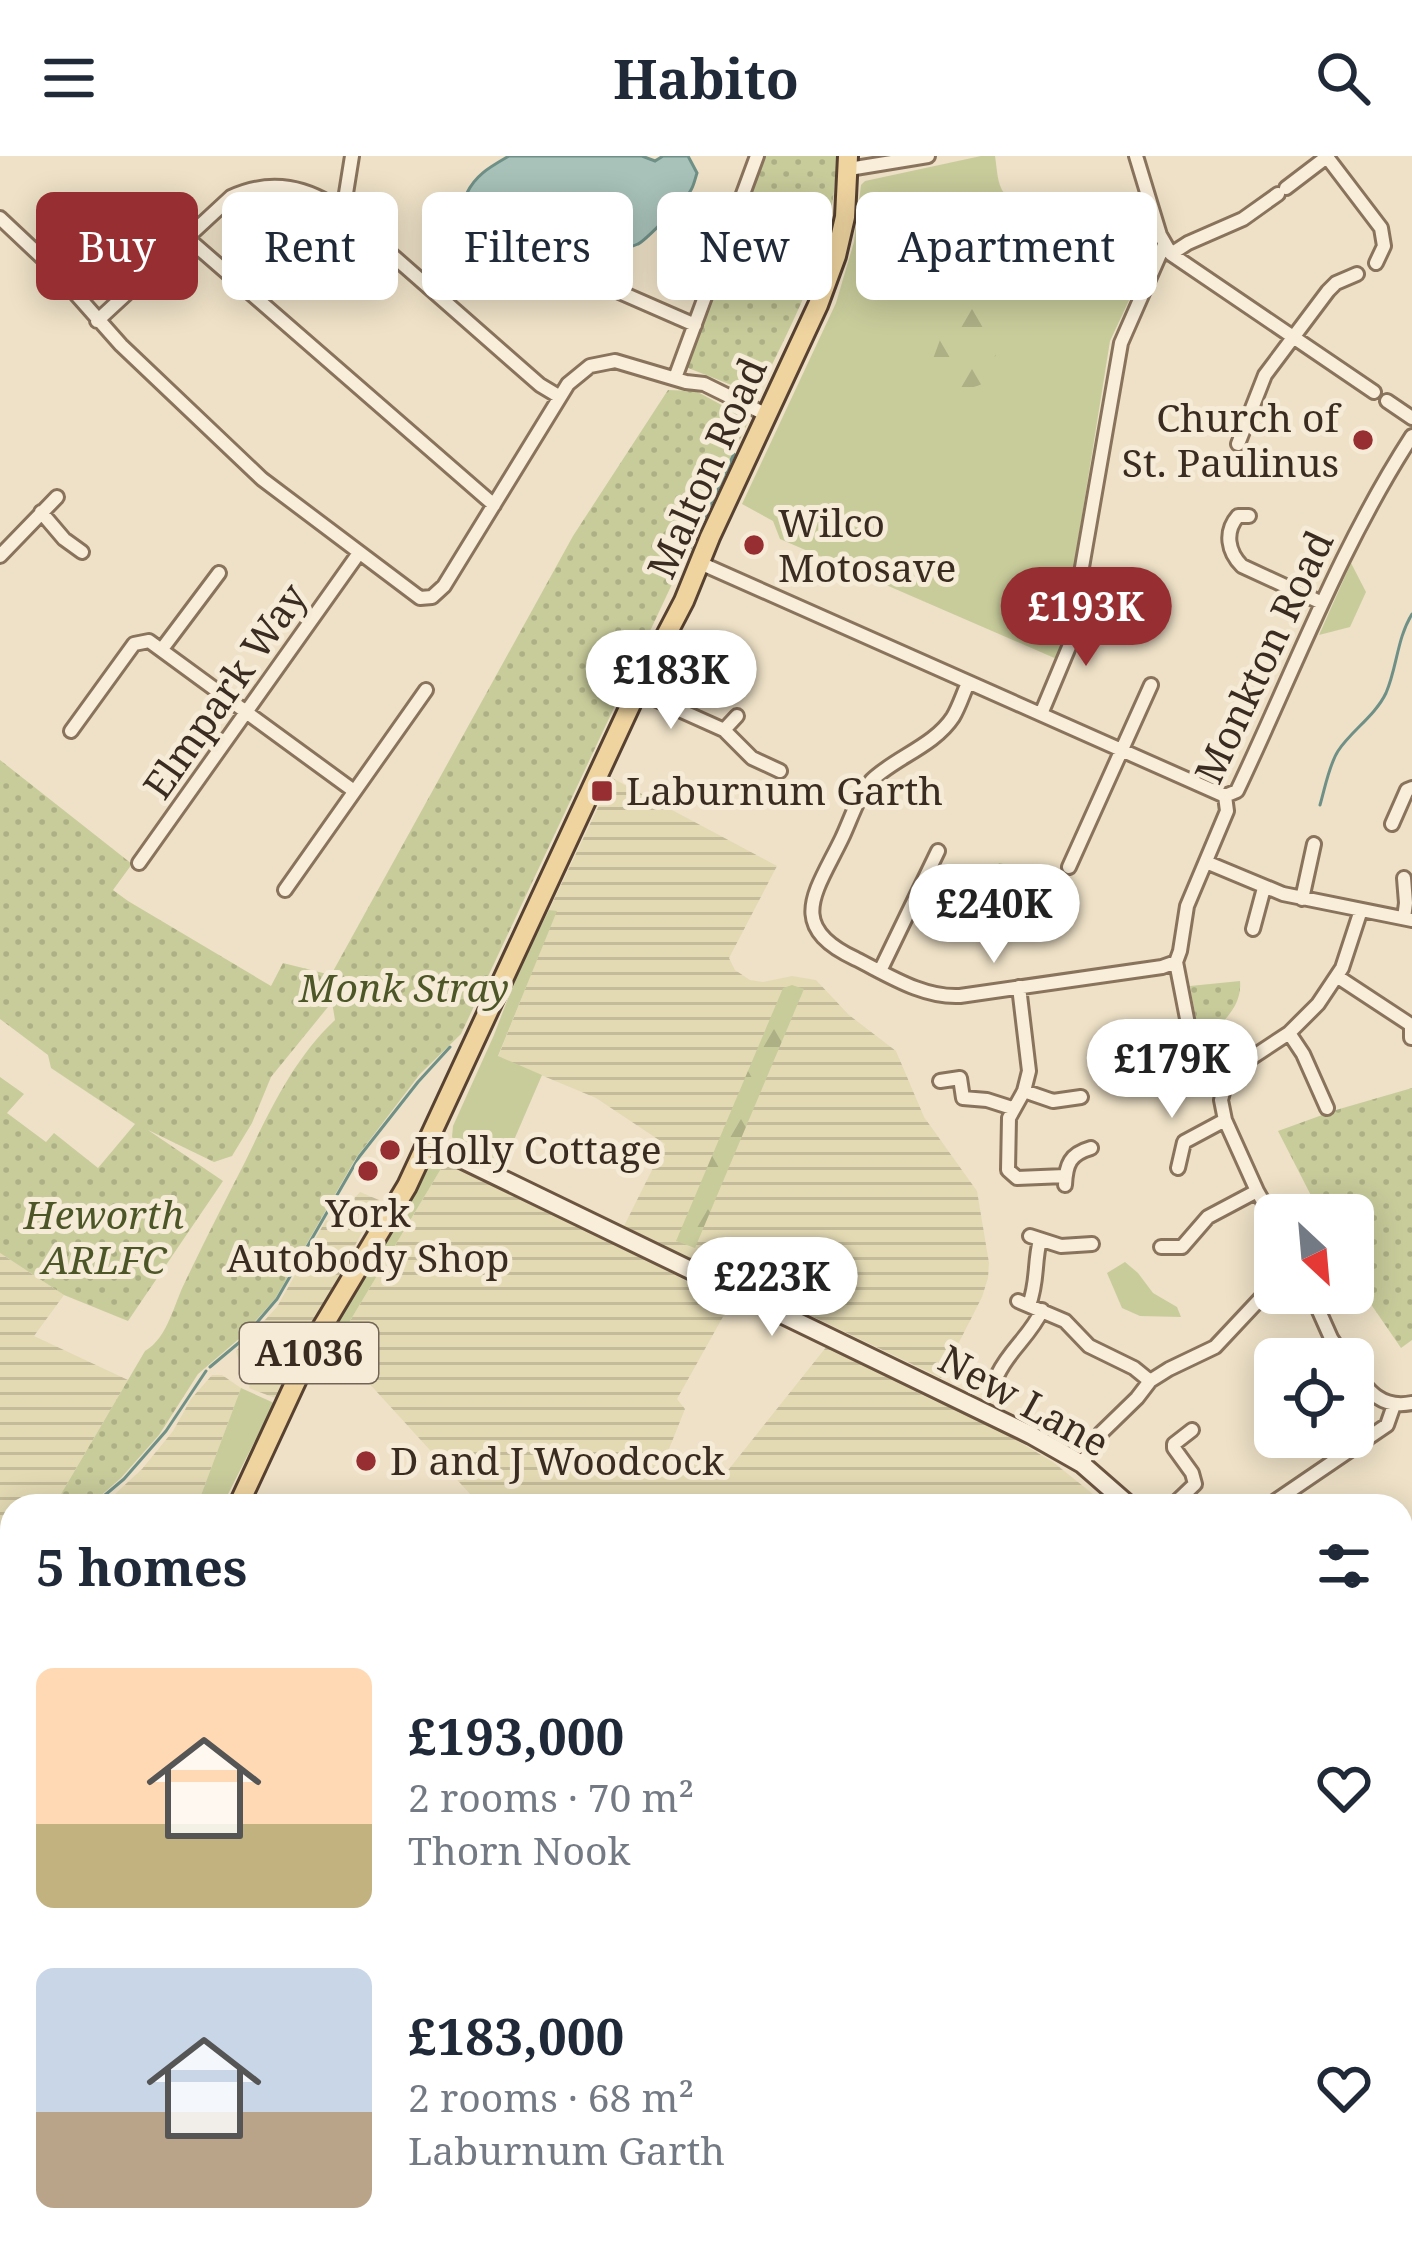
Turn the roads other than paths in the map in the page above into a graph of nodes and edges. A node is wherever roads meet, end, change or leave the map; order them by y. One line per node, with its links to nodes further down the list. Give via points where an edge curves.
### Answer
1 (352, 156): 9 (street)
2 (758, 156): 21 (street)
3 (928, 156): 6 (street)
4 (1136, 156): 14 (street)
5 (1328, 156): 14 (street, via 1243,219); 16 (street, via 1382,228)
6 (848, 162): 25 (main road, Malton Road / A1036, via 836,256)
7 (241, 192): 8 (street, via 271,185)
8 (311, 192)
9 (346, 192)
10 (222, 205): 12 (street)
11 (0, 218): 20 (street)
12 (198, 226)
13 (198, 247): 30 (street)
14 (1168, 249): 22 (street); 45 (street, via 1121,344 1069,646)
15 (398, 260): 24 (street)
16 (1376, 263)
17 (1357, 274): 22 (street, via 1336,283)
18 (633, 298): 21 (street)
19 (119, 300): 20 (street)
20 (98, 320): 34 (street, via 262,479)
21 (695, 325): 23 (street)
22 (1292, 337): 26 (street); 28 (street, via 1256,391)
23 (675, 378): 24 (street, via 606,361 581,371); 25 (street)
24 (560, 397): 30 (street)
25 (767, 415): 36 (main road, Malton Road / A1036)
26 (1412, 418)
27 (1412, 436): 38 (street, Monkton Road)
28 (1238, 444)
29 (57, 497): 31 (street)
30 (494, 505): 34 (street, via 439,593 426,599)
31 (40, 512): 33 (street); 35 (street)
32 (1249, 516): 38 (street, via 1231,526 1237,561)
33 (82, 552)
34 (359, 553): 44 (street, Elmpark Way)
35 (0, 556)
36 (700, 563): 40 (street); 43 (main road, Malton Road / A1036)
37 (219, 573): 39 (street)
38 (1322, 603): 53 (street, Monkton Road, via 1238,791)
39 (162, 649): 44 (street); 47 (street, via 134,644)
40 (968, 683): 45 (street); 68 (street, via 950,722 866,787 816,893 816,929 833,948)
41 (1151, 685): 49 (street)
42 (426, 690): 52 (street)
43 (637, 691): 48 (street); 80 (main road, Malton Road / A1036)
44 (246, 711): 52 (street); 58 (street, Elmpark Way)
45 (1041, 714): 49 (street)
46 (737, 716): 48 (street)
47 (71, 730)
48 (724, 730): 50 (street, via 752,758)
49 (1121, 751): 53 (street); 59 (street)
50 (780, 771)
51 (1412, 788): 54 (street)
52 (354, 791): 62 (street)
53 (1225, 796): 57 (street, Monkton Road, via 1227,811)
54 (1392, 824)
55 (1314, 844): 63 (street)
56 (938, 850): 68 (street)
57 (1206, 862): 61 (street); 67 (street, Monkton Road)
58 (139, 863)
59 (1069, 867)
60 (1404, 878): 65 (street)
61 (1264, 888): 63 (street); 66 (street)
62 (285, 890)
63 (1302, 899): 64 (street)
64 (1361, 910): 65 (street); 69 (street)
65 (1408, 919)
66 (1253, 929)
67 (1176, 962): 70 (street); 73 (street, Monkton Road)
68 (880, 971): 70 (street, via 941,995)
69 (1337, 977): 71 (street); 72 (street, via 1411,1025)
70 (1019, 987): 75 (street)
71 (1289, 1033): 78 (street); 79 (street, via 1231,1074 1222,1090)
72 (1411, 1038)
73 (1189, 1051)
74 (940, 1081): 77 (street, via 961,1078 964,1105 987,1100)
75 (1024, 1091): 76 (street, via 1052,1101); 77 (street)
76 (1081, 1097)
77 (1012, 1108): 81 (street, via 1011,1175 1065,1180 1073,1154)
78 (1327, 1108)
79 (1225, 1120): 82 (street, via 1184,1142); 83 (street)
80 (428, 1143): 95 (street, New Lane); 96 (main road, Malton Road / A1036, via 317,1336)
81 (1091, 1148)
82 (1178, 1168)
83 (1257, 1191): 84 (street); 86 (street, via 1208,1217)
84 (1259, 1194)
85 (1092, 1244): 87 (street, via 1035,1238)
86 (1170, 1253)
87 (1030, 1305): 89 (street, via 1030,1333); 90 (street)
88 (1254, 1305): 90 (street, via 1215,1347)
89 (998, 1374)
90 (1150, 1381): 95 (street)
91 (1374, 1395): 93 (street)
92 (1412, 1403): 93 (street)
93 (1394, 1405): 99 (street, via 1387,1425)
94 (1192, 1430): 98 (street, via 1174,1444 1195,1484)
95 (1082, 1464): 97 (street, New Lane)
96 (244, 1494)
97 (1116, 1494)
98 (1185, 1494)
99 (1286, 1494)

